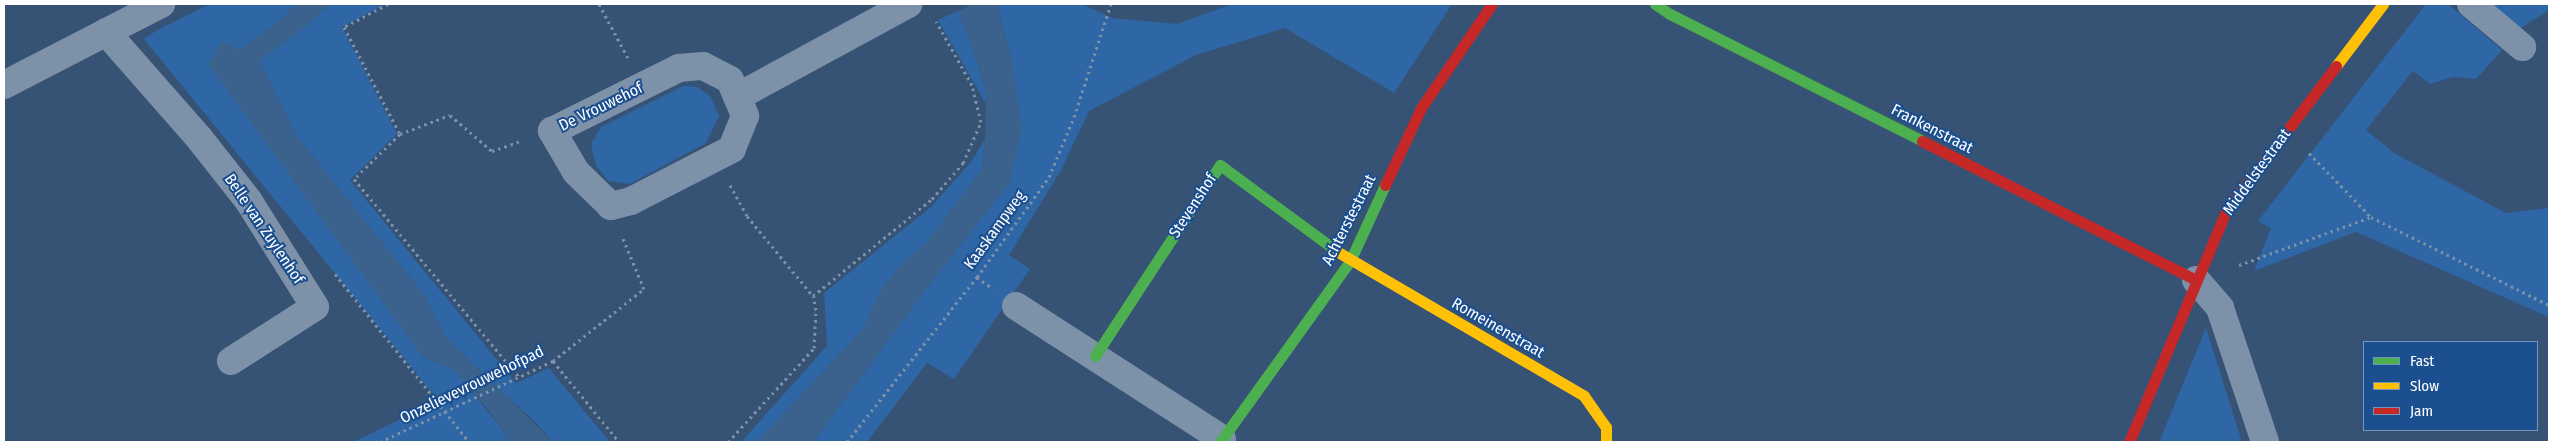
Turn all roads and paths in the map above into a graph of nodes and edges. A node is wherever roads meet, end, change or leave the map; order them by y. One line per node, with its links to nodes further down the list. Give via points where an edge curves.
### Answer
1 (388, 4): 18 (path, via 344,27)
2 (599, 4): 14 (path)
3 (908, 4): 15 (street)
4 (1111, 4): 35 (path, Kaaskampweg, via 1074,117 1049,177 977,277)
5 (1492, 4): 22 (street, Achterstestraat, via 1421,108)
6 (1655, 4): 23 (street, Frankenstraat)
7 (2383, 4): 17 (street, Middelstestraat)
8 (2471, 4): 12 (street)
9 (150, 6): 11 (street)
10 (935, 20): 24 (path, via 972,85 981,122 963,163 932,199)
11 (106, 32): 13 (street); 28 (street, Belle van Zuylenhof, via 199,138 248,200 315,307)
12 (2522, 47)
13 (4, 85)
14 (643, 86): 15 (street, De Vrouwehof, via 679,68 703,66 730,80); 16 (street, De Vrouwehof)
15 (737, 97): 19 (street, De Vrouwehof, via 745,116 732,149)
16 (552, 131): 18 (path, via 492,151 450,115); 20 (street, De Vrouwehof, via 576,172)
17 (2287, 131): 21 (path); 23 (street, Middelstestraat, via 2226,211)
18 (400, 134): 30 (path, via 354,179)
19 (715, 158): 20 (street, De Vrouwehof, via 631,201); 24 (path, via 747,216)
20 (611, 206): 29 (path, Onzelievevrouwehofpad, via 644,289)
21 (2372, 217): 23 (path); 25 (path)
22 (1350, 261): 27 (street, Stevenshof, via 1220,165); 31 (street, Achterstestraat); 36 (street, Romeinenstraat, via 1584,396 1606,427)
23 (2196, 280): 37 (street, Middelstestraat); 38 (street, via 2220,308)
24 (813, 296): 34 (path, via 816,310 814,348)
25 (2549, 305)
26 (1016, 306): 27 (street)
27 (1095, 356): 31 (street)
28 (231, 361)
29 (553, 361): 30 (path, Onzelievevrouwehofpad); 33 (path)
30 (519, 377): 32 (path, Onzelievevrouwehofpad)
31 (1221, 441)
32 (380, 442)
33 (618, 442)
34 (728, 442)
35 (847, 442)
36 (1606, 442)
37 (2129, 442)
38 (2266, 442)

